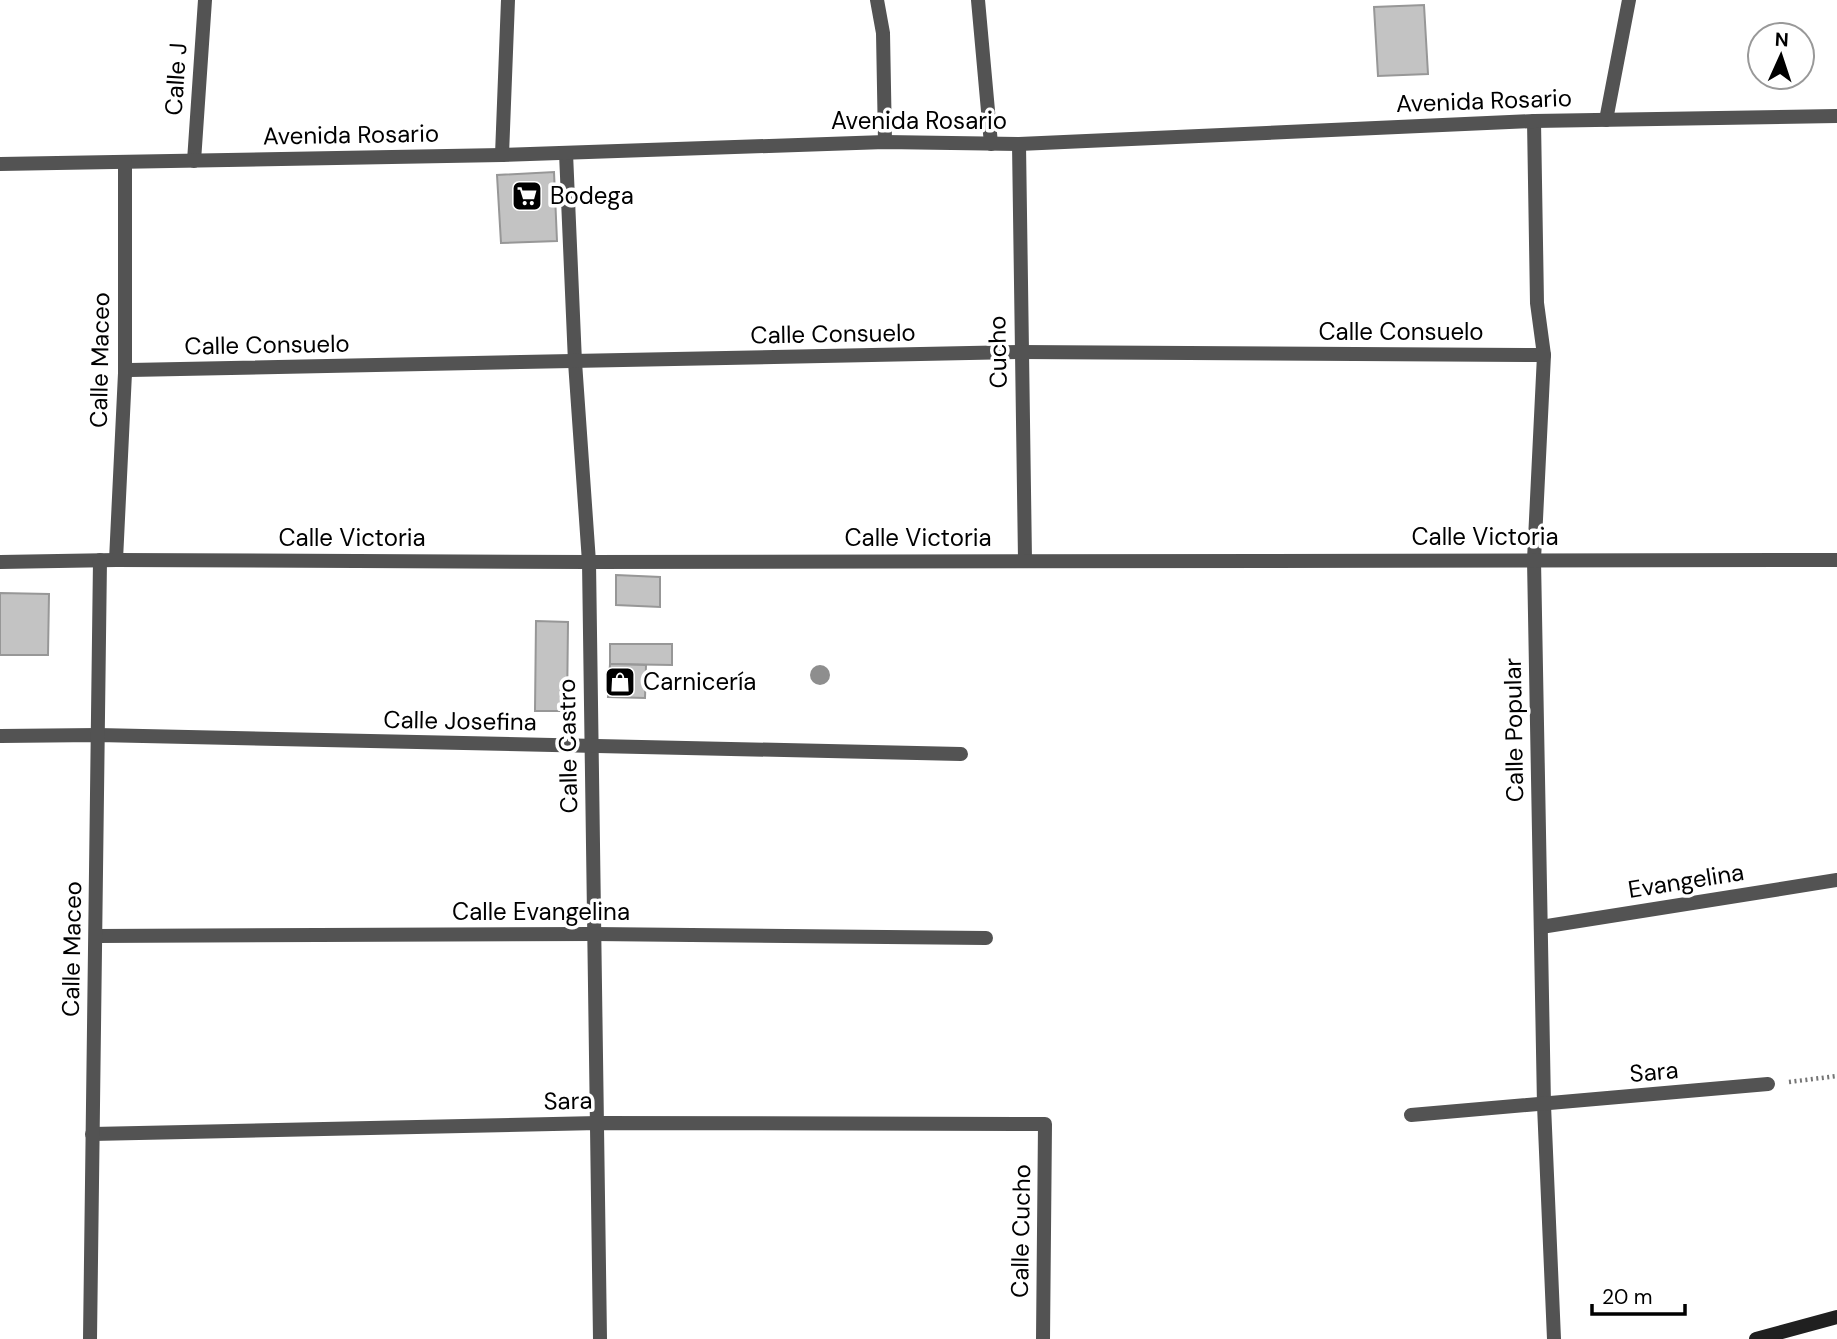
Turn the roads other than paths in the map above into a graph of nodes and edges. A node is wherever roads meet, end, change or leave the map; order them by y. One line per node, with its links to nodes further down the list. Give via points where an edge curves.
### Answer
1 (205, 0): 14 (street, Calle J)
2 (508, 0): 13 (street)
3 (877, 0): 9 (street, via 883,33)
4 (978, 0): 10 (street)
5 (1629, 0): 7 (street)
6 (1837, 116): 7 (street, Avenida Rosario)
7 (1606, 120): 8 (street, Avenida Rosario)
8 (1534, 121): 11 (street, Avenida Rosario); 18 (street, Calle Popular, via 1538,303)
9 (885, 142): 10 (street, Avenida Rosario); 12 (street, Avenida Rosario)
10 (991, 144): 11 (street, Avenida Rosario)
11 (1019, 144): 17 (street, Cucho)
12 (566, 153): 13 (street, Avenida Rosario); 19 (street, Calle Castro)
13 (502, 155): 14 (street, Avenida Rosario)
14 (194, 161): 15 (street, Avenida Rosario)
15 (125, 162): 16 (street, Avenida Rosario); 20 (street, Calle Maceo)
16 (0, 164)
17 (1020, 352): 18 (street, Calle Consuelo); 19 (street, Calle Consuelo); 24 (street, Cucho)
18 (1544, 355): 25 (street, Calle Popular)
19 (575, 362): 20 (street, Calle Consuelo); 27 (street, Calle Castro)
20 (124, 373): 23 (street, Calle Maceo)
21 (1837, 559): 25 (street, Calle Victoria)
22 (100, 560): 23 (street, Calle Victoria); 26 (street, Calle Victoria); 28 (street, Calle Maceo)
23 (116, 560): 27 (street, Calle Victoria)
24 (1025, 560): 25 (street, Calle Victoria); 27 (street, Calle Victoria)
25 (1534, 560): 33 (street, Calle Popular)
26 (0, 562)
27 (589, 562): 30 (street, Calle Castro)
28 (98, 735): 29 (street, Calle Josefina); 30 (street, Calle Josefina); 35 (street, Calle Maceo)
29 (0, 736)
30 (591, 747): 31 (street, Calle Josefina); 34 (street, Calle Castro)
31 (961, 754)
32 (1837, 880): 33 (street, Evangelina)
33 (1541, 928): 38 (street, Calle Popular)
34 (594, 934): 35 (street, Calle Evangelina); 36 (street, Calle Evangelina); 40 (street, Calle Castro)
35 (96, 936): 42 (street, Calle Maceo)
36 (986, 939)
37 (1768, 1084): 38 (street, Sara)
38 (1545, 1105): 39 (street, Sara); 47 (street, Calle Popular)
39 (1411, 1115)
40 (598, 1123): 41 (street, Sara); 42 (street, Sara); 45 (street, Calle Castro)
41 (1045, 1124): 46 (street, Calle Cucho)
42 (92, 1134): 44 (street, Calle Maceo)
43 (1837, 1317): 48 (main road)
44 (90, 1339)
45 (600, 1339)
46 (1043, 1339)
47 (1554, 1339)
48 (1756, 1339)

